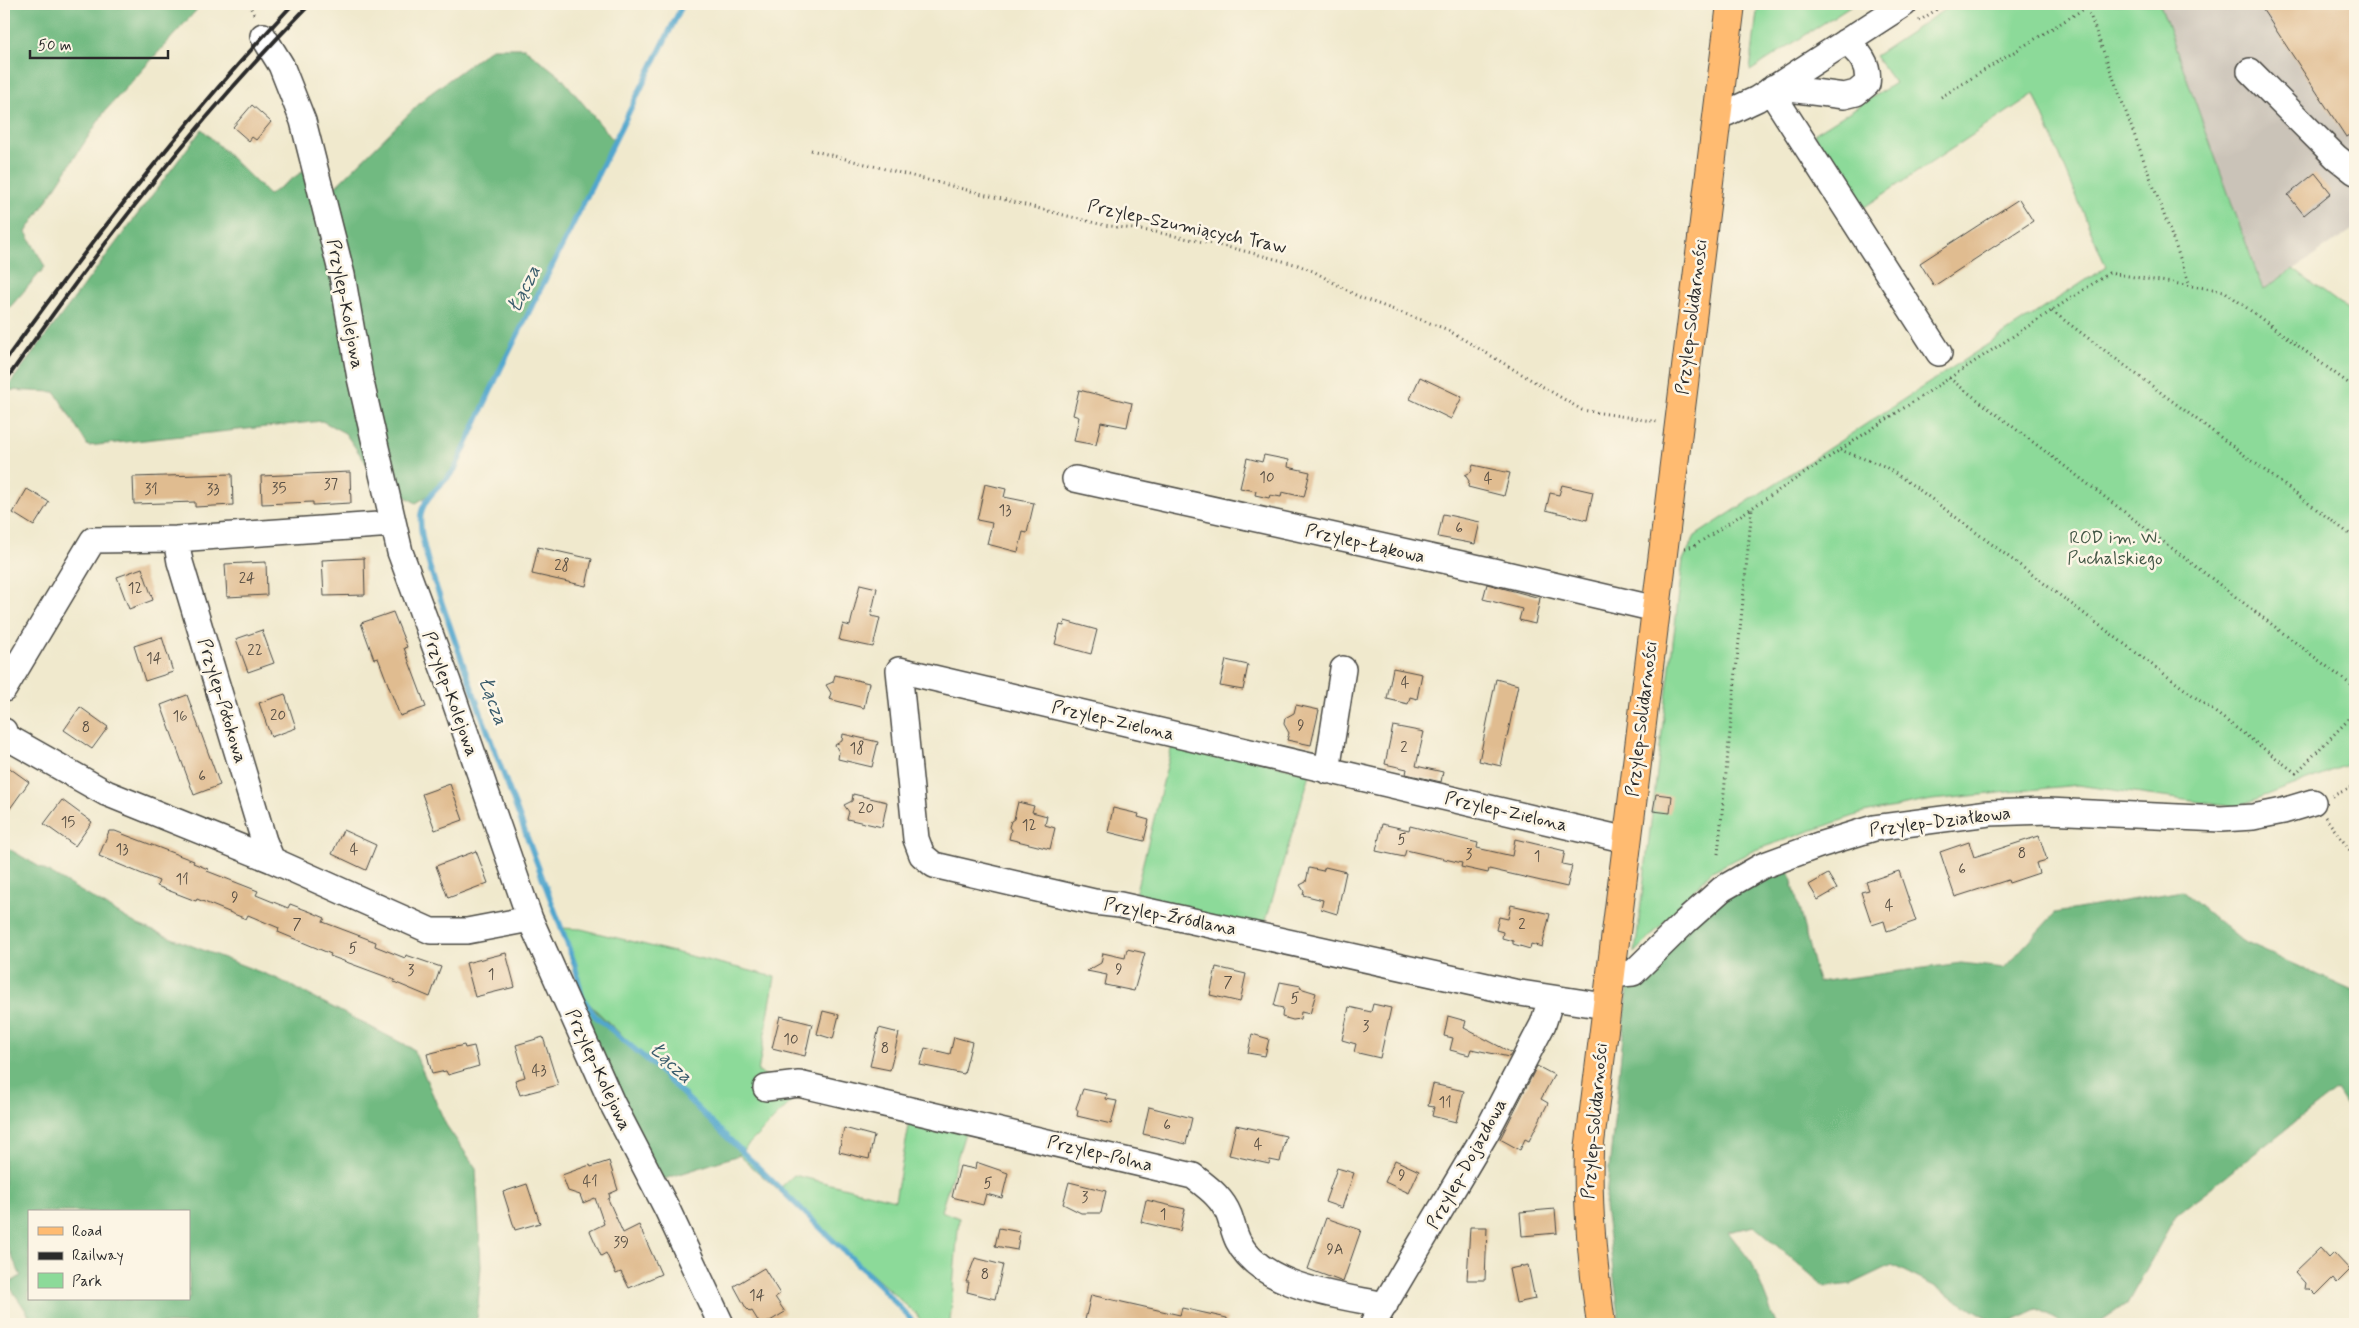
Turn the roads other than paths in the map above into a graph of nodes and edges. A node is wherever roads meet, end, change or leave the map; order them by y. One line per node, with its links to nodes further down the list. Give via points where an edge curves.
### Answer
1 (1731, 4): 7 (main road, Przylep-Solidarności)
2 (1904, 4): 4 (street)
3 (263, 36): 11 (street, Przylep-Kolejowa, via 281,65 303,121 342,275 360,378)
4 (1845, 42): 6 (street); 6 (street, via 1860,54 1867,67 1867,84 1856,93 1844,96)
5 (2250, 72): 8 (street)
6 (1772, 89): 7 (street, via 1743,107); 9 (street)
7 (1718, 114): 13 (main road, Przylep-Solidarności)
8 (2355, 172)
9 (1939, 354)
10 (1074, 479): 13 (street, Przylep-Łąkowa)
11 (394, 524): 12 (street); 22 (street, Przylep-Kolejowa, via 400,552)
12 (176, 540): 16 (street, via 93,540); 21 (street, Przylep-Potokowa)
13 (1656, 609): 20 (main road, Przylep-Solidarności)
14 (1343, 669): 18 (street)
15 (900, 670): 18 (street, Przylep-Zielona); 24 (street, Przylep-Źródlana, via 916,839 922,855 934,865)
16 (4, 689)
17 (4, 731): 21 (street, via 5,736 106,793)
18 (1327, 771): 20 (street, Przylep-Zielona)
19 (2314, 802): 23 (street, Przylep-Działkowa, via 2263,815 2221,819 2048,811 1989,813 1874,828 1762,866 1722,890 1633,973)
20 (1627, 840): 23 (main road, Przylep-Solidarności)
21 (272, 860): 22 (street, via 431,931 467,931)
22 (530, 919): 28 (street, Przylep-Kolejowa, via 612,1103)
23 (1610, 975): 25 (main road, Przylep-Solidarności)
24 (1551, 999): 25 (street, Przylep-Źródlana); 27 (street, Przylep-Dojazdowa, via 1543,1024 1486,1133)
25 (1606, 1006): 29 (main road, Przylep-Solidarności, via 1589,1151 1588,1195 1589,1235)
26 (766, 1088): 27 (street, Przylep-Polna, via 799,1084 1192,1176 1213,1191 1228,1212 1238,1241 1254,1262 1274,1276)
27 (1379, 1315)
28 (721, 1324)
29 (1600, 1324)

